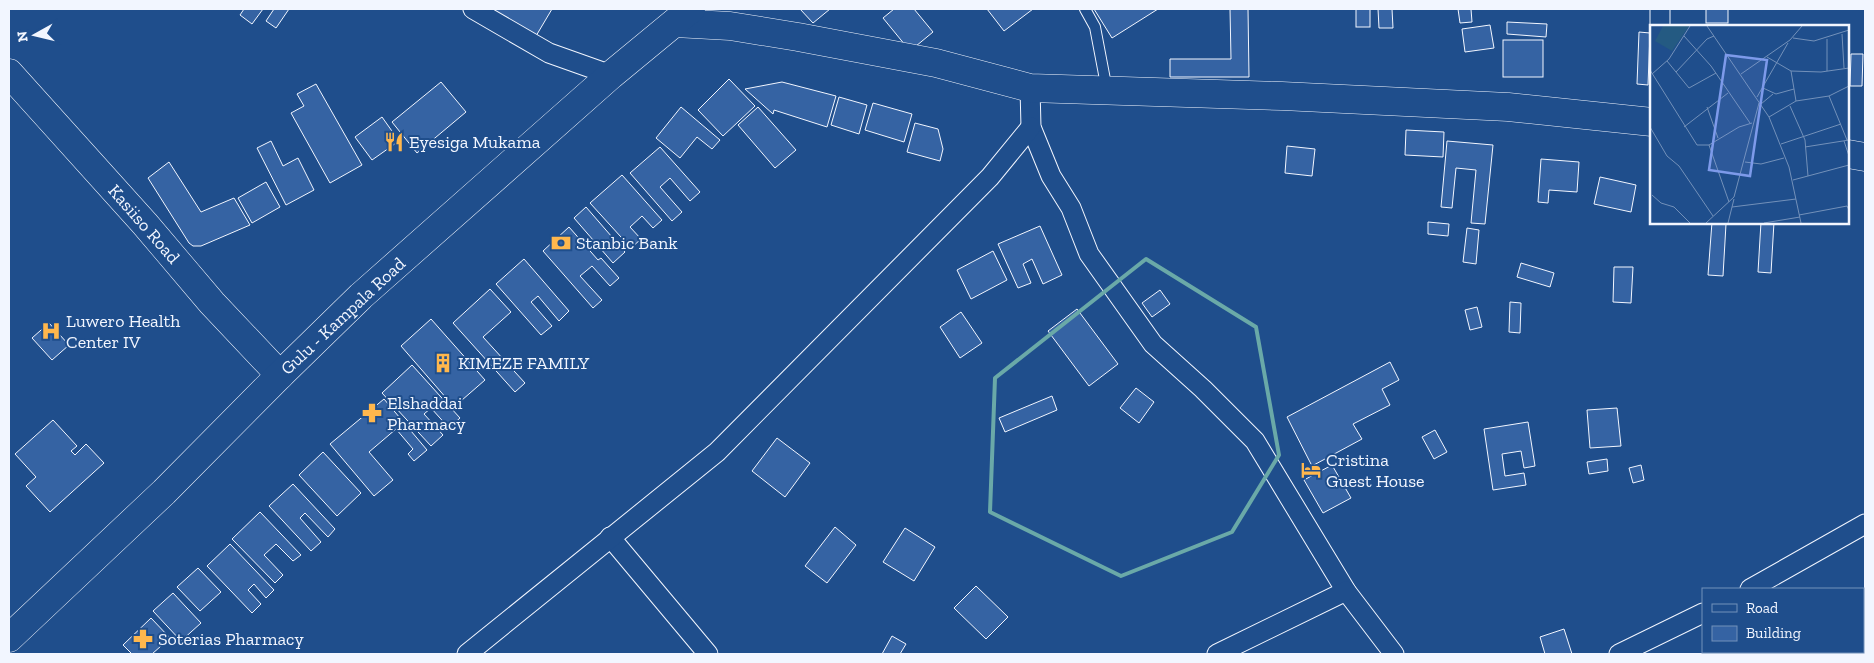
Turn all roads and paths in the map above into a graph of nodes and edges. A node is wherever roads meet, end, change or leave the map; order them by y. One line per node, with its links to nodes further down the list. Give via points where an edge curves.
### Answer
1 (473, 9): 7 (street, via 549,53)
2 (1085, 9): 9 (lane, via 1094,27)
3 (1660, 9): 5 (street)
4 (683, 16): 7 (main road, Gulu - Kampala Road); 8 (main road, via 936,63)
5 (1660, 25)
6 (9, 73): 14 (main road, Kasiiso Road, via 212,304)
7 (611, 75): 14 (main road, Gulu - Kampala Road, via 361,296)
8 (1030, 88): 9 (main road); 11 (street)
9 (1107, 91): 10 (main road, via 1508,107)
10 (1650, 122)
11 (1031, 126): 16 (street, via 990,177 717,452); 18 (street, via 1089,254 1115,293 1152,344 1255,441)
12 (1849, 154): 13 (main road)
13 (1865, 156)
14 (280, 375): 20 (main road, Gulu - Kampala Road, via 164,492)
15 (1865, 524): 17 (street)
16 (610, 537): 21 (street); 22 (street)
17 (1752, 588)
18 (1346, 591): 23 (street); 24 (street)
19 (1702, 613): 25 (street)
20 (12, 629)
21 (467, 654)
22 (708, 654)
23 (1217, 654)
24 (1394, 654)
25 (1619, 654)

